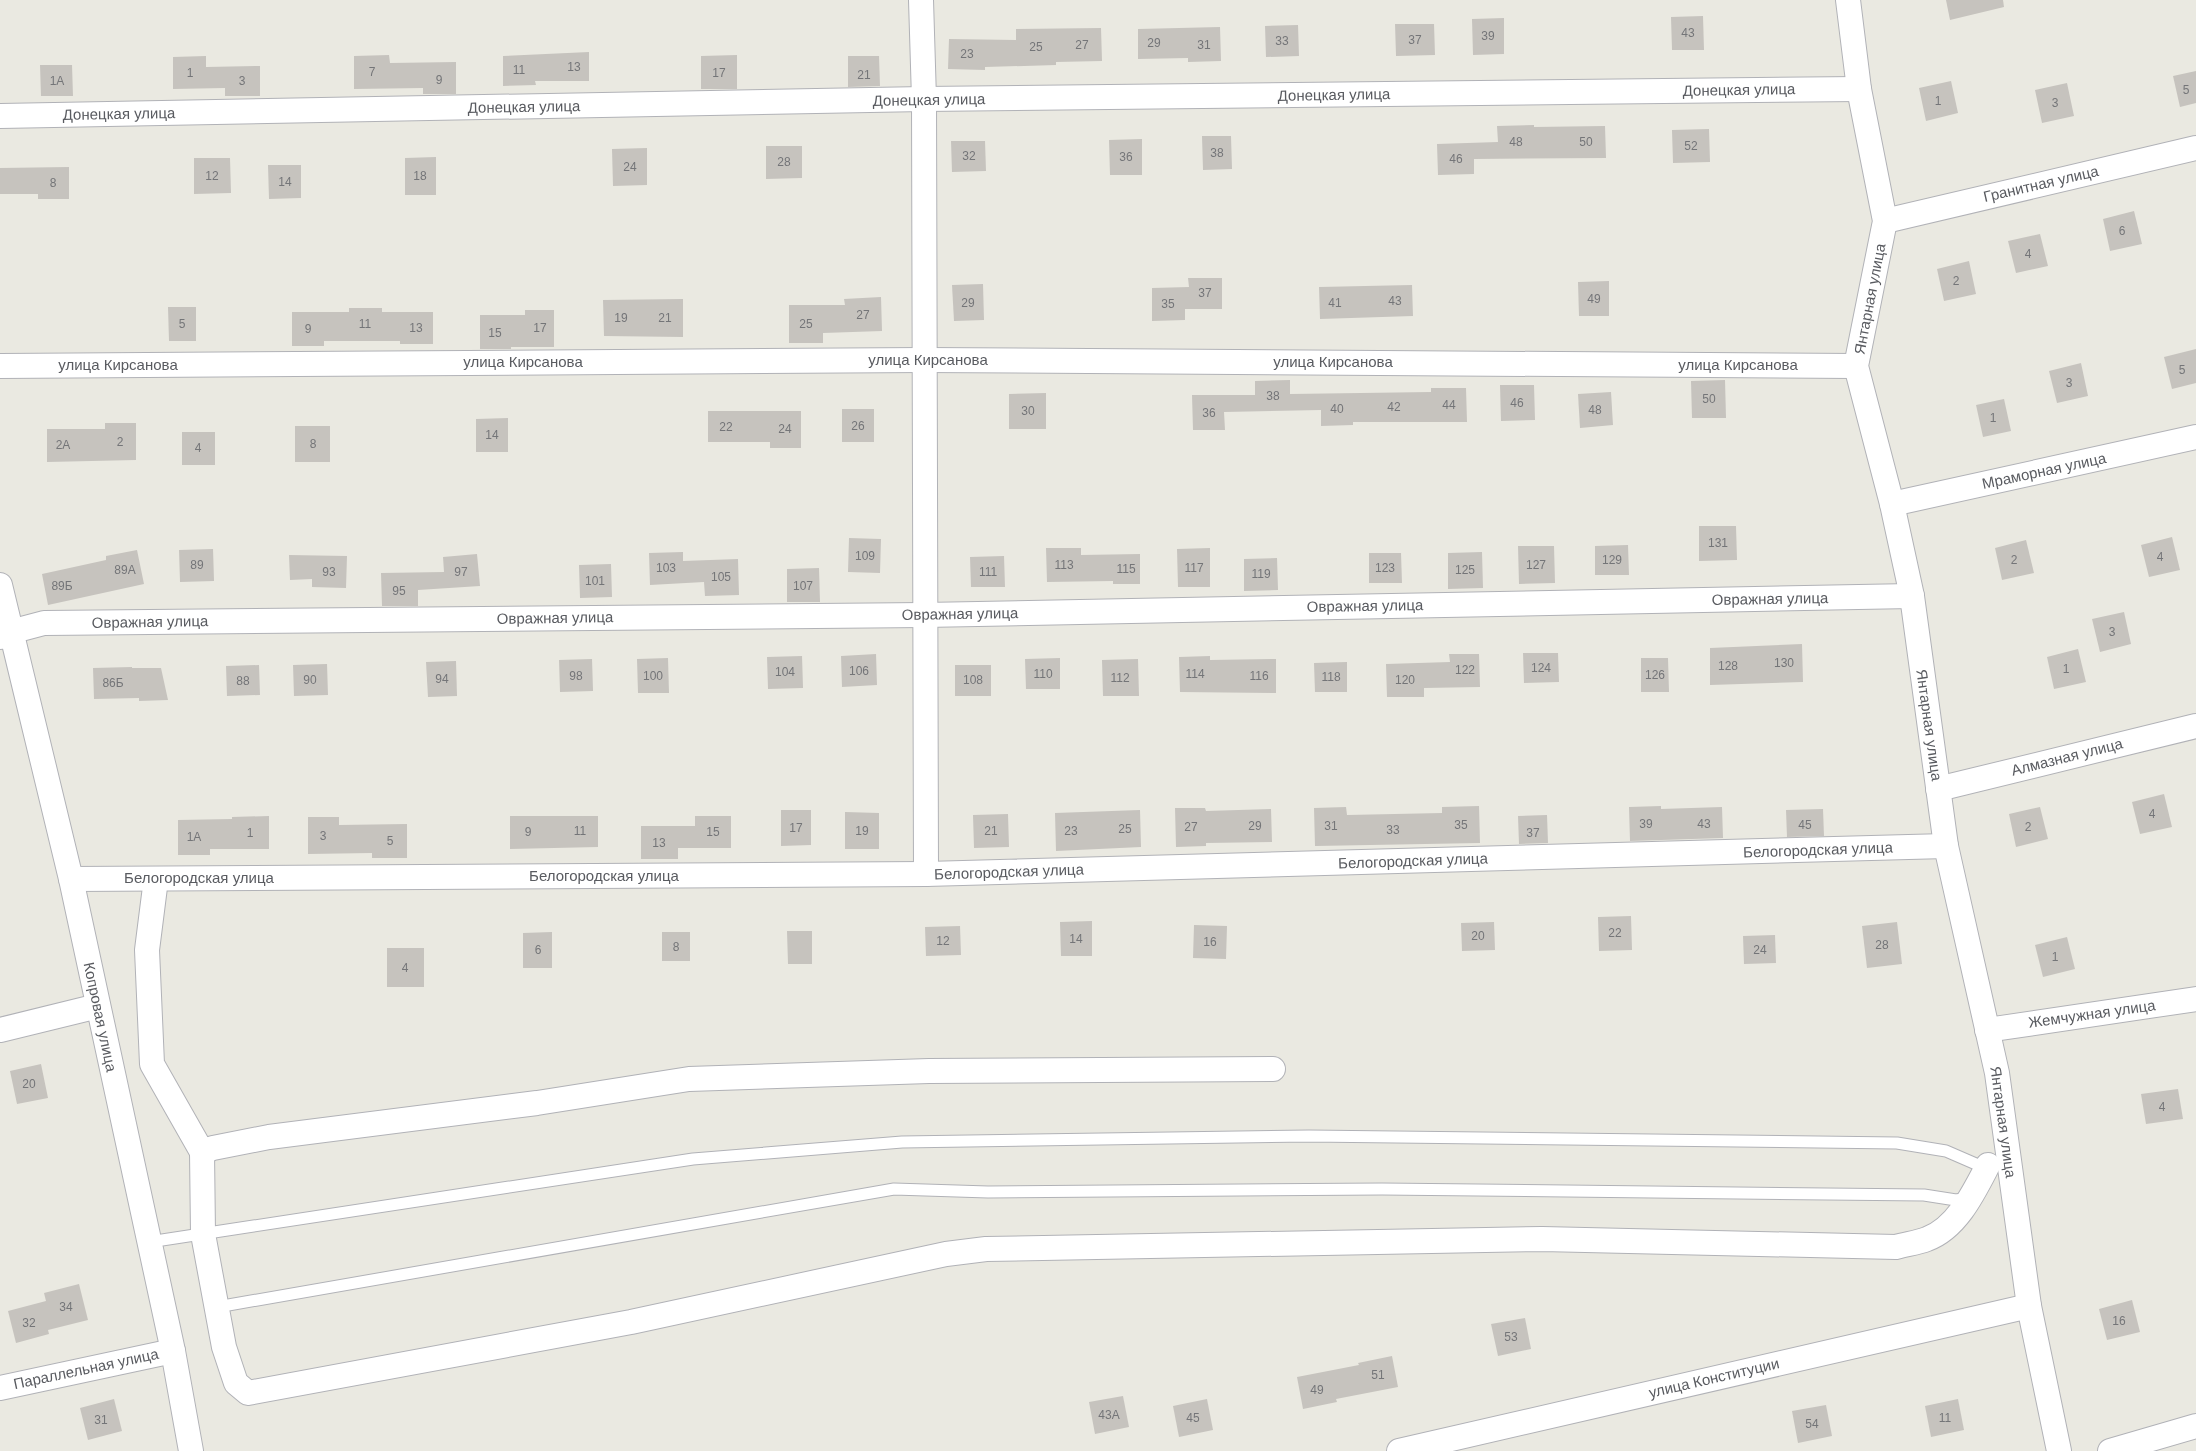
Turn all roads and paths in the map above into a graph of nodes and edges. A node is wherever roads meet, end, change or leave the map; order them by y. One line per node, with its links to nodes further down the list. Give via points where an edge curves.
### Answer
1 (921, 0): 4 (street)
2 (1848, 0): 3 (street, Янтарная улица)
3 (1859, 89): 4 (street, Донецкая улица); 7 (street, Янтарная улица)
4 (924, 100): 5 (street, Донецкая улица); 8 (street)
5 (0, 116)
6 (2196, 148): 7 (street, Гранитная улица)
7 (1885, 221): 10 (street, Янтарная улица)
8 (924, 360): 9 (street, улица Кирсанова); 10 (street, улица Кирсанова); 15 (street)
9 (0, 366)
10 (1856, 366): 12 (street, Янтарная улица)
11 (2196, 437): 12 (street, Мраморная улица)
12 (1892, 504): 14 (street, Янтарная улица)
13 (0, 584): 16 (street, Копровая улица)
14 (1912, 596): 15 (street, Овражная улица); 18 (street, Янтарная улица)
15 (924, 615): 16 (street, Овражная улица, via 44,623); 20 (street)
16 (5, 634): 21 (street, Копровая улица)
17 (2196, 726): 18 (street, Алмазная улица)
18 (1938, 789): 19 (street, Янтарная улица)
19 (1946, 846): 20 (street, Белогородская улица); 26 (street, Янтарная улица)
20 (926, 874): 22 (street, Белогородская улица)
21 (71, 879): 22 (street, Белогородская улица); 24 (street, Копровая улица)
22 (156, 879): 28 (street, via 147,950 152,1064)
23 (2196, 999): 26 (street, Жемчужная улица)
24 (98, 1006): 25 (street); 32 (street, Копровая улица)
25 (0, 1030)
26 (1988, 1030): 29 (street, Янтарная улица, via 1997,1073)
27 (1273, 1069): 28 (street, via 928,1071 689,1079 537,1103 269,1138)
28 (202, 1152): 31 (street)
29 (1999, 1163): 30 (street); 31 (lane, via 1976,1164 1946,1150 1897,1142 1309,1136 902,1142 693,1159); 33 (street, Янтарная улица)
30 (1971, 1198): 34 (lane, via 1401,1189 998,1192 894,1189); 34 (street, via 1950,1223 1928,1239 1896,1247 1542,1238 986,1249 946,1254 631,1322 248,1393 236,1383 224,1347)
31 (203, 1234): 32 (lane); 34 (street)
32 (149, 1242): 35 (street, Копровая улица)
33 (2029, 1306): 39 (street, улица Конституции); 40 (street, Янтарная улица)
34 (217, 1307)
35 (173, 1350): 36 (street, Параллельная улица); 38 (street, Копровая улица)
36 (0, 1388)
37 (2196, 1426): 41 (street)
38 (191, 1451)
39 (1399, 1451)
40 (2059, 1451)
41 (2110, 1451)

